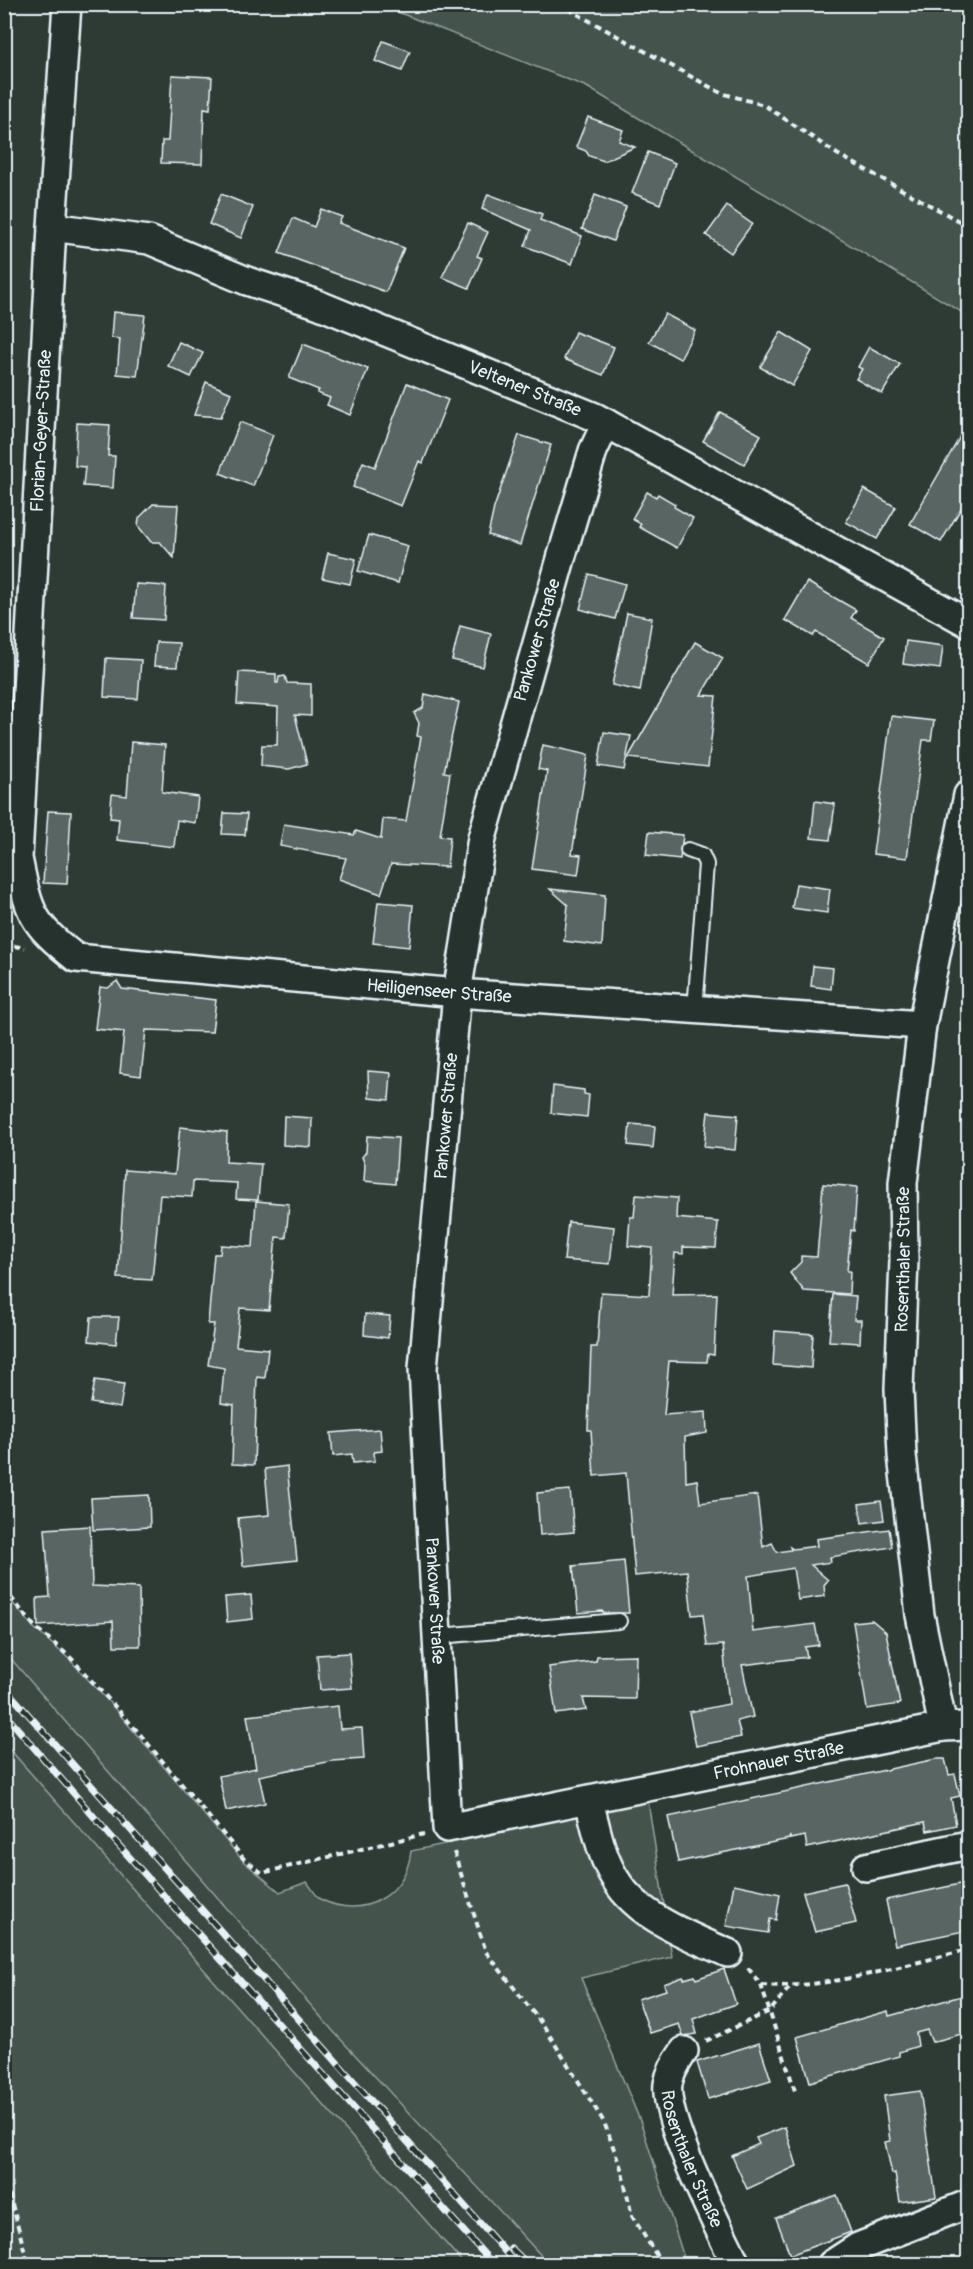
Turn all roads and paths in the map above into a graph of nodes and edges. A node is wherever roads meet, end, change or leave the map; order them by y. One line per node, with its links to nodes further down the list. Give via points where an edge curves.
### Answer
1 (68, 4): 4 (street, Florian-Geyer-Straße)
2 (559, 4): 3 (path, via 721,93 764,105 837,154)
3 (969, 226)
4 (52, 227): 5 (street, Veltener Straße, via 149,240); 9 (street, Florian-Geyer-Straße)
5 (606, 423): 6 (street, Veltener Straße); 10 (street, Pankower Straße, via 593,451 482,838)
6 (969, 623)
7 (969, 795): 12 (street, Rosenthaler Straße)
8 (688, 850): 11 (lane, via 702,855 706,864)
9 (18, 858): 10 (street, Heiligenseer Straße, via 27,907 48,936 76,958)
10 (457, 993): 11 (street, Heiligenseer Straße); 15 (street, Pankower Straße, via 423,1368)
11 (695, 1010): 12 (street, Heiligenseer Straße)
12 (922, 1025): 16 (street, Rosenthaler Straße, via 903,1183 899,1389 902,1455 915,1573)
13 (4, 1589): 18 (path, via 35,1627 71,1658 139,1733 244,1859 262,1873)
14 (619, 1621): 15 (lane)
15 (439, 1636): 18 (street, Pankower Straße)
16 (961, 1729): 17 (street, Frohnauer Straße)
17 (589, 1801): 18 (street, Frohnauer Straße); 22 (street, via 608,1865 631,1898 675,1931)
18 (447, 1828): 32 (path, via 486,1952 543,2025 604,2122 621,2168 632,2216)
19 (969, 1845): 20 (street)
20 (866, 1867)
21 (969, 1950): 24 (path)
22 (728, 1953): 23 (path, via 752,1971)
23 (761, 1985): 24 (path); 25 (path)
24 (790, 1987): 25 (path)
25 (770, 2011): 26 (path); 28 (path)
26 (721, 2033)
27 (684, 2051): 33 (street, Rosenthaler Straße, via 672,2070 668,2086 671,2115)
28 (796, 2094)
29 (4, 2174): 31 (path)
30 (969, 2204): 34 (street, via 858,2247)
31 (28, 2265)
32 (662, 2265)
33 (736, 2265)
34 (832, 2265)

